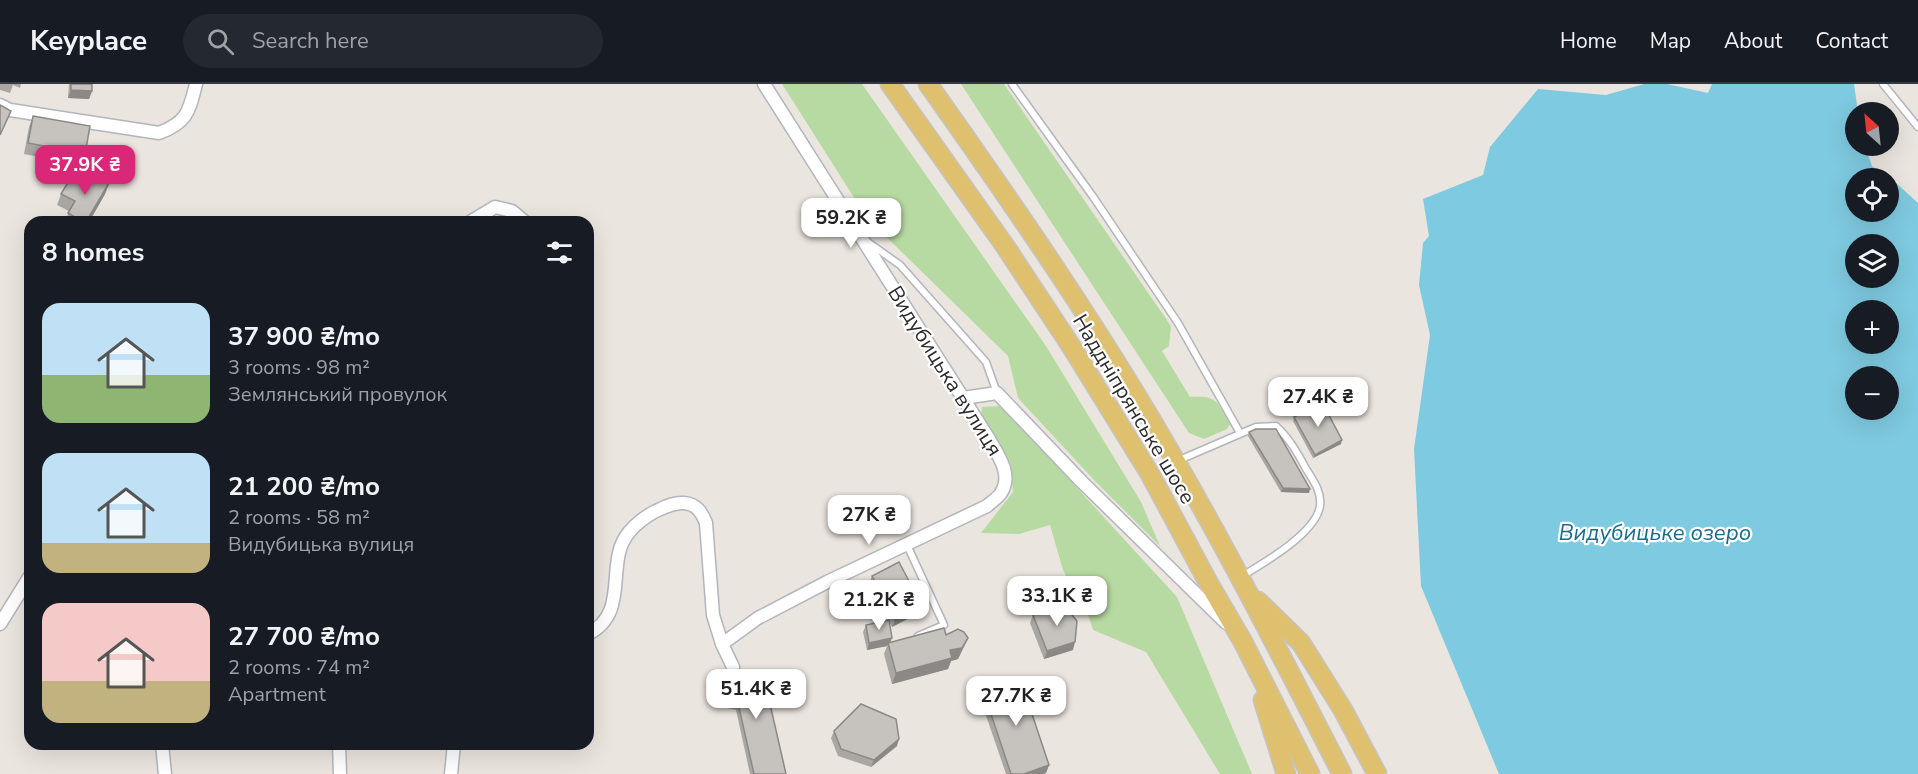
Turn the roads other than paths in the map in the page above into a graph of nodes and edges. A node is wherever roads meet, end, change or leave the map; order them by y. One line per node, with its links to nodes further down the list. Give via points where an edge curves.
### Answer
1 (196, 84): 7 (street, via 188,114 159,133 10,110)
2 (764, 84): 11 (street, Видубицька вулиця)
3 (890, 84): 23 (main road, Наддніпрянське шосе, via 1071,346 1150,474)
4 (928, 84): 15 (main road, Наддніпрянське шосе, via 1031,230)
5 (1012, 84): 14 (lane, via 1178,323)
6 (1883, 84): 8 (lane)
7 (0, 105)
8 (1918, 127)
9 (480, 216): 10 (street, via 495,207)
10 (518, 216)
11 (861, 237): 12 (lane, via 900,265 986,362); 13 (street, Видубицька вулиця)
12 (997, 393): 13 (street); 23 (street)
13 (963, 398): 16 (street, Видубицька вулиця, via 1003,463 1006,481 1001,494 987,506)
14 (1240, 433): 15 (lane); 17 (lane, via 1276,426 1288,437 1318,489 1320,506 1301,534)
15 (1176, 462): 17 (main road, Наддніпрянське шосе)
16 (907, 545): 21 (lane, via 944,625); 22 (street, Видубицька вулиця, via 758,618)
17 (1243, 583): 33 (main road, Наддніпрянське шосе); 34 (main road, via 1301,643)
18 (24, 586): 19 (street)
19 (0, 624)
20 (594, 630): 22 (street, via 614,605 619,552 630,531 651,514 682,503 696,507 706,523 713,615)
21 (913, 638)
22 (722, 644): 24 (street)
23 (1246, 647): 31 (main road); 32 (main road, Наддніпрянське шосе)
24 (733, 667)
25 (163, 750): 28 (street)
26 (339, 750): 29 (street)
27 (453, 750): 30 (street)
28 (165, 774)
29 (340, 774)
30 (451, 774)
31 (1286, 774)
32 (1310, 774)
33 (1342, 774)
34 (1377, 774)

